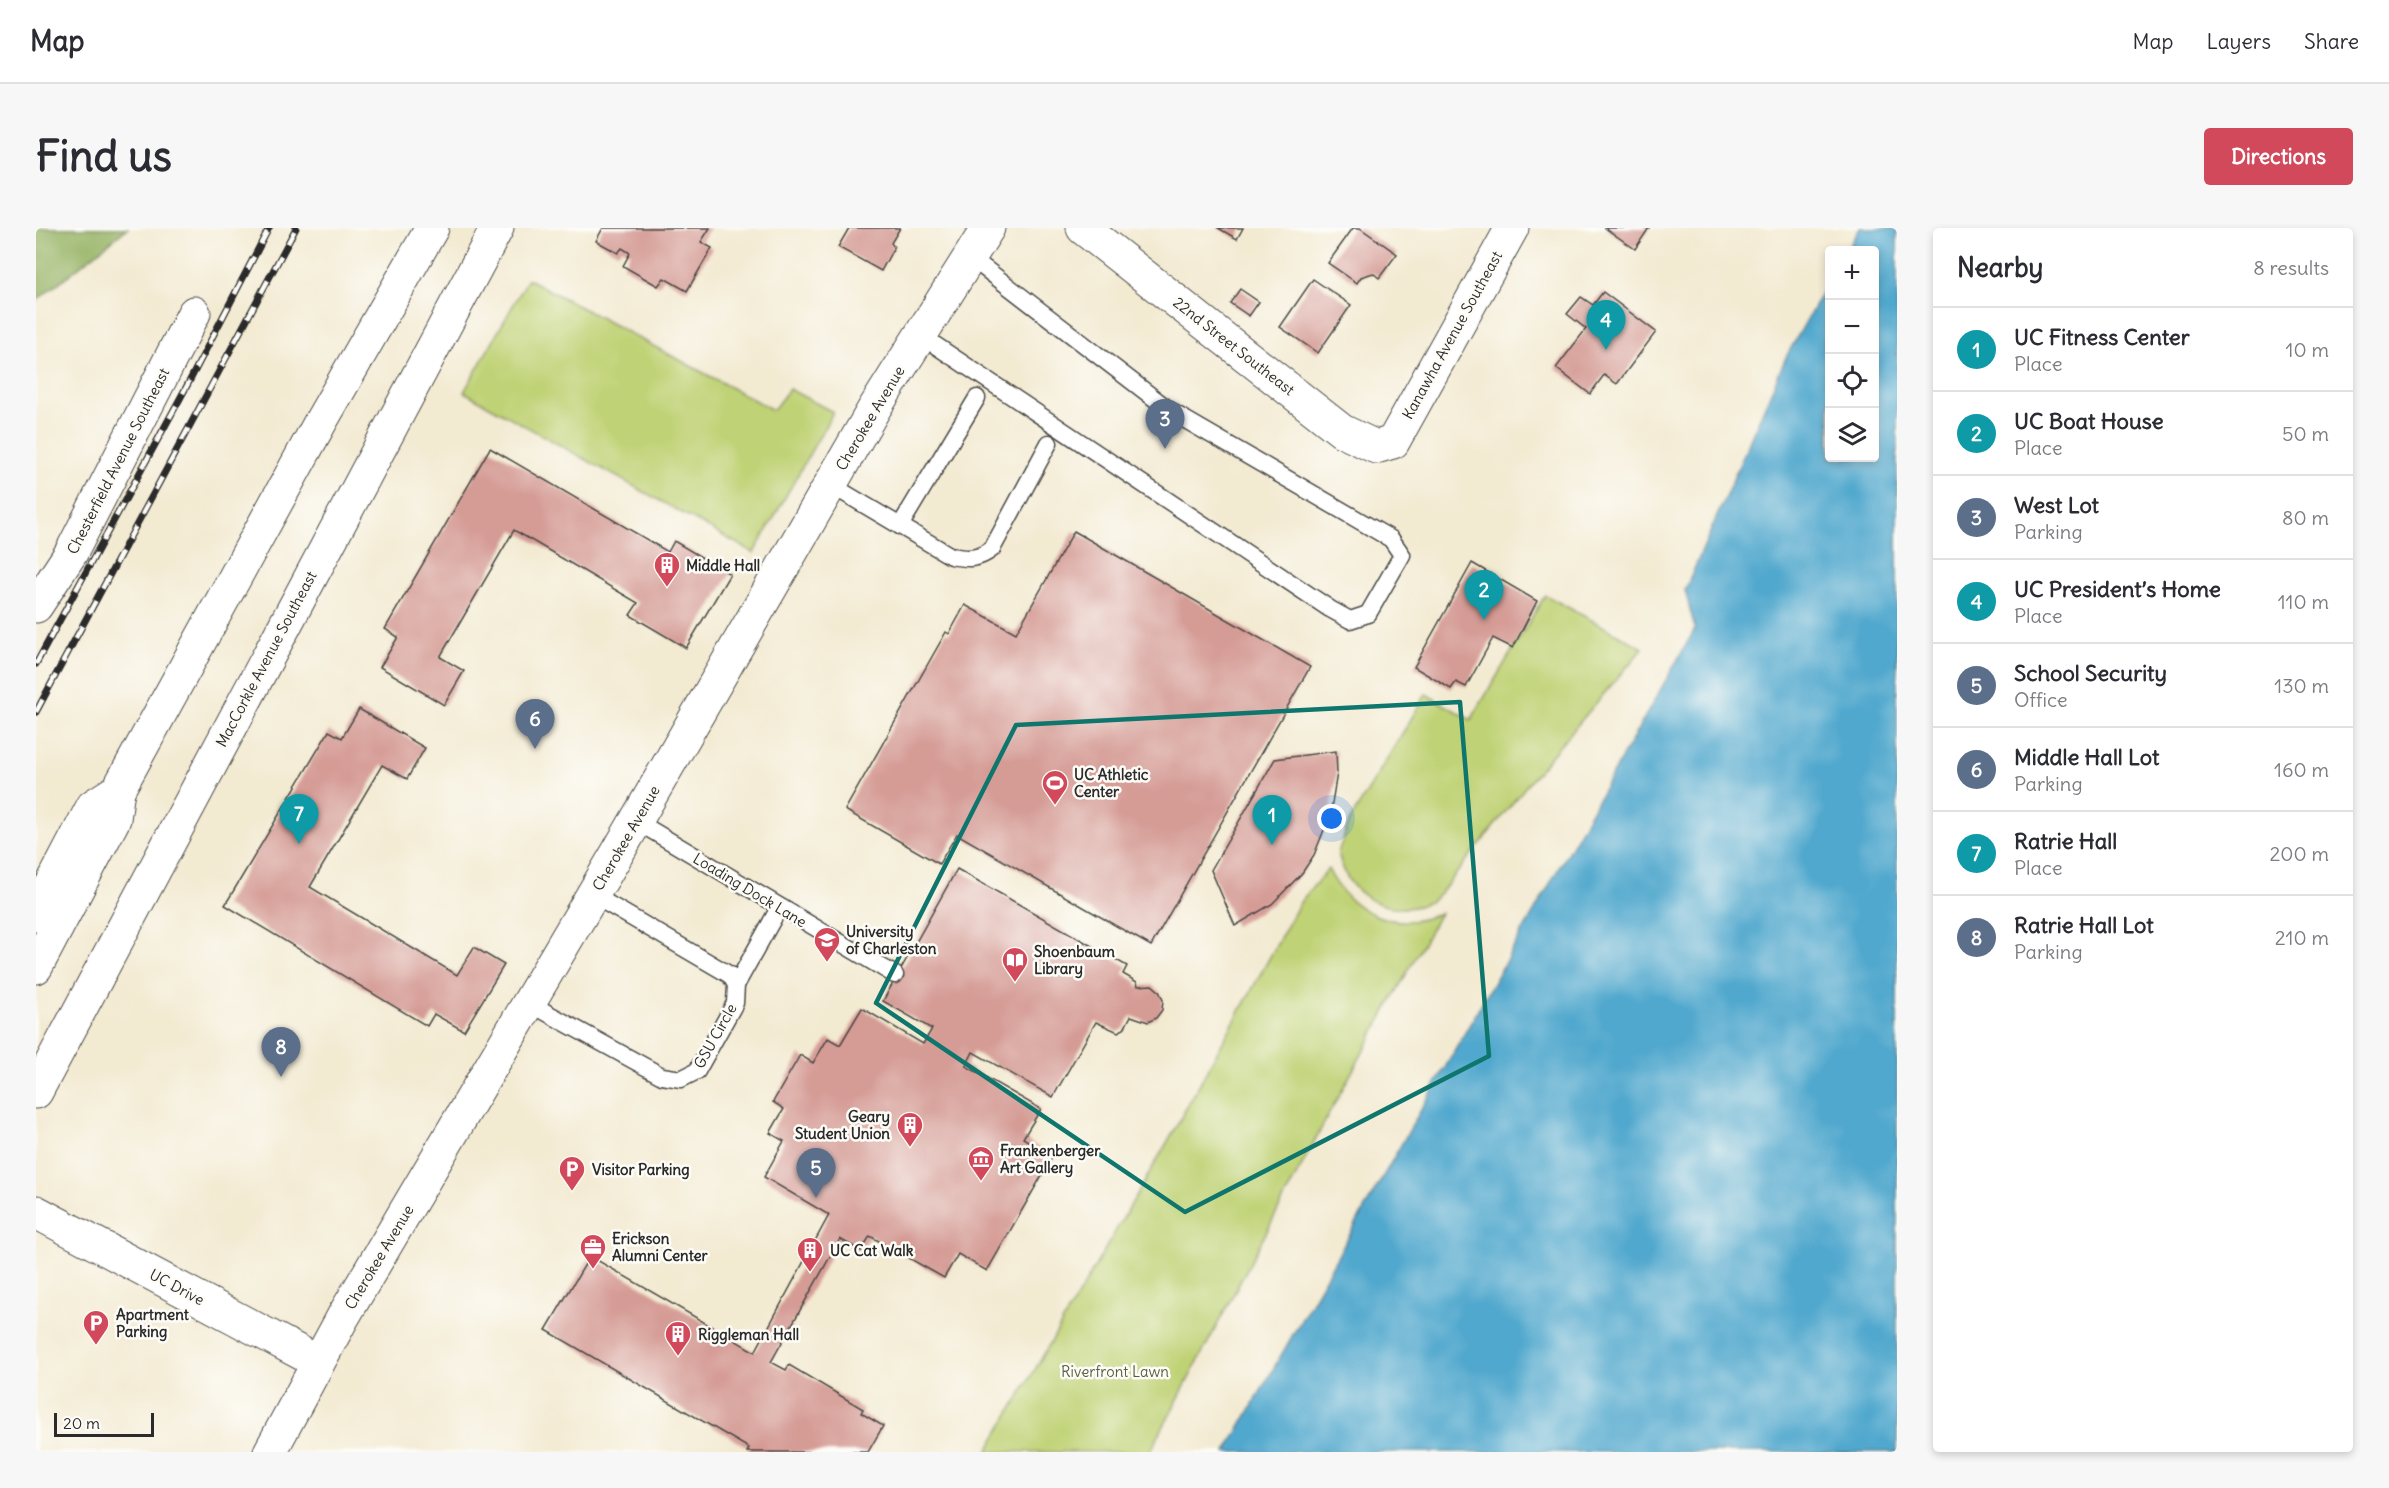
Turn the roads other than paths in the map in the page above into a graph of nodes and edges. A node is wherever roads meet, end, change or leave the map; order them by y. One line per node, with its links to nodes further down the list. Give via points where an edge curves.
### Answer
1 (432, 228): 15 (street)
2 (497, 228): 24 (street, MacCorkle Avenue Southeast)
3 (988, 228): 6 (street, Cherokee Avenue)
4 (1083, 228): 10 (street, 22nd Street Southeast, via 1342,431 1376,447)
5 (1512, 228): 10 (street, Kanawha Avenue Southeast)
6 (970, 257): 8 (street, Cherokee Avenue); 8 (lane, via 1172,412 1391,539 1402,555 1368,614 1350,620 1330,609)
7 (194, 313): 14 (street, Chesterfield Avenue Southeast, via 71,553)
8 (920, 335): 12 (street, Cherokee Avenue)
9 (977, 398): 13 (lane)
10 (1393, 442)
11 (1048, 443): 13 (lane, via 992,549 982,556 951,556)
12 (831, 485): 13 (lane); 16 (street, Cherokee Avenue)
13 (900, 526)
14 (36, 606)
15 (118, 790): 19 (street, via 93,806); 20 (street, via 114,819)
16 (636, 821): 17 (street, Cherokee Avenue); 18 (lane, Loading Dock Lane)
17 (593, 896): 22 (lane, GSU Circle, via 730,975); 23 (street, Cherokee Avenue)
18 (779, 908): 21 (lane, Loading Dock Lane); 22 (lane)
19 (36, 915)
20 (36, 967)
21 (895, 975)
22 (736, 985): 23 (lane, GSU Circle, via 735,1002 697,1071 681,1079 662,1076)
23 (530, 1003): 26 (street, Cherokee Avenue)
24 (36, 1092)
25 (36, 1212): 26 (street, UC Drive)
26 (318, 1362): 27 (street, Cherokee Avenue)
27 (270, 1452)

